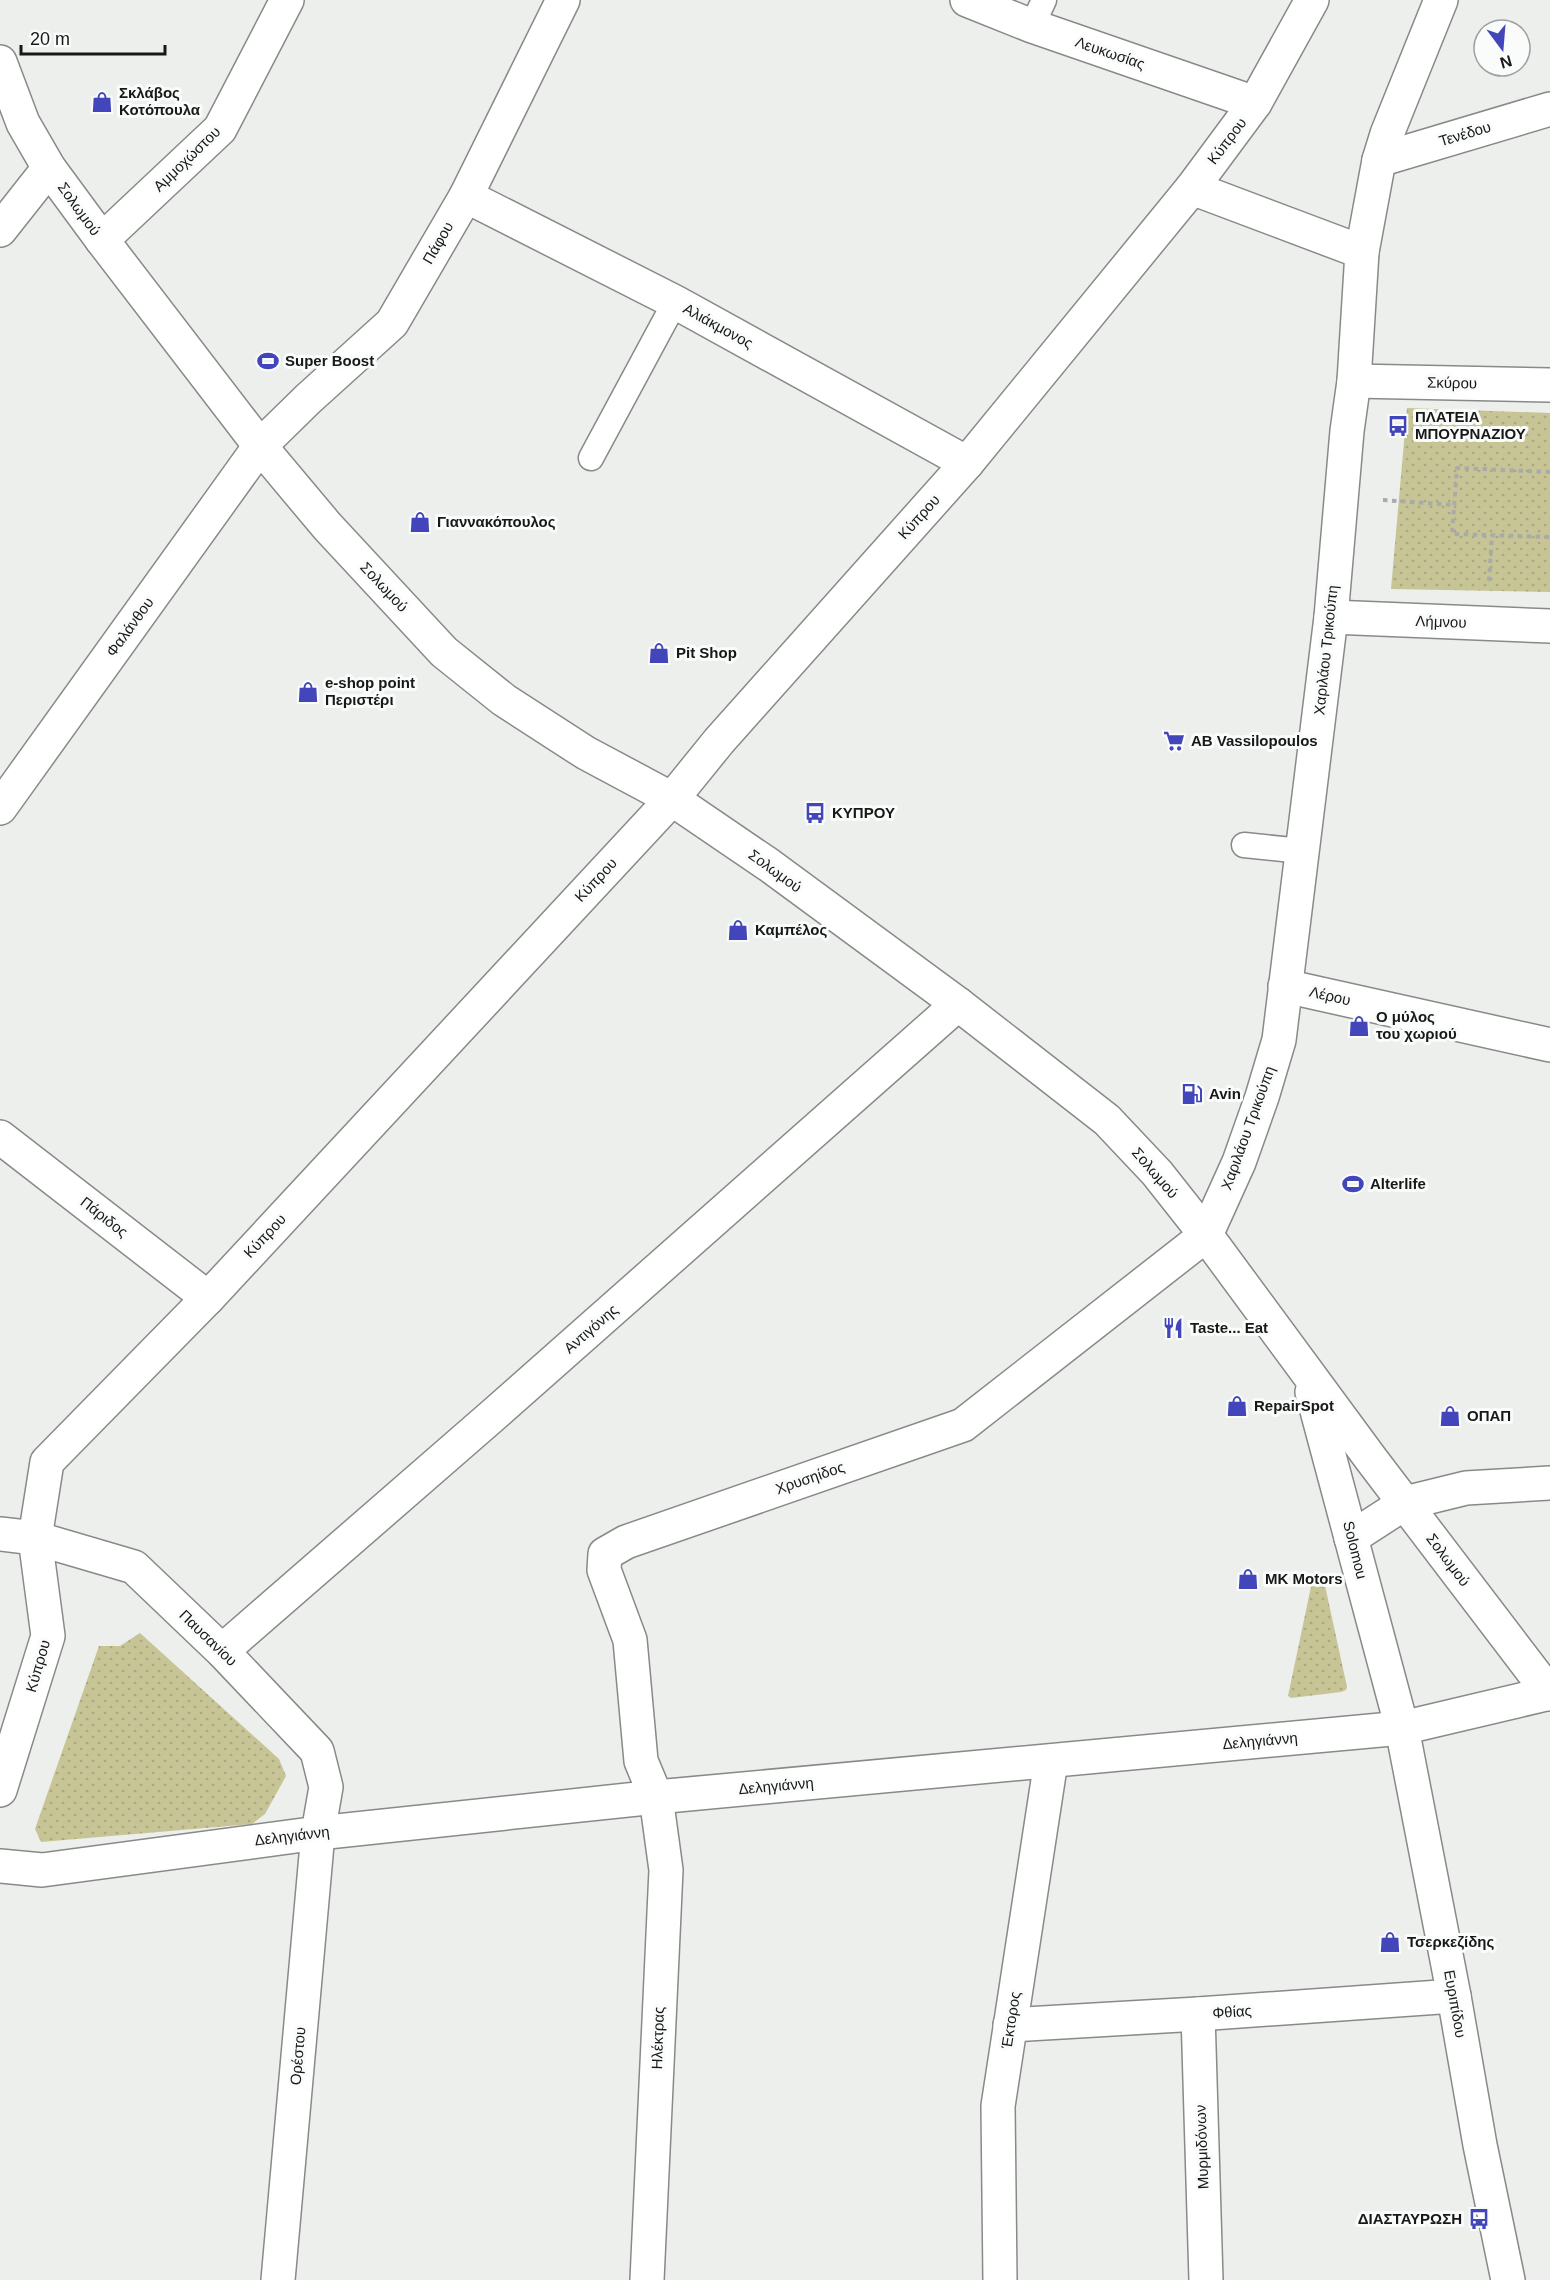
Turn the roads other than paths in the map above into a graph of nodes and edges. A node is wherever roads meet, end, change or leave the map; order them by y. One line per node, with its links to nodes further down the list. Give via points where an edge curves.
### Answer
1 (287, 0): 15 (street, Αμμοχώστου, via 220,129)
2 (562, 0): 13 (street, Πάφου)
3 (967, 0): 6 (street, Λευκωσίας)
4 (1312, 0): 8 (street, Κύπρου)
5 (1442, 0): 10 (street)
6 (1038, 13): 8 (street, Λευκωσίας)
7 (0, 62): 11 (street, Σολωμού, via 23,123)
8 (1255, 103): 12 (street, Κύπρου)
9 (1550, 109): 10 (street, Τενέδου)
10 (1380, 160): 16 (street, Χαριλάου Τρικούπη)
11 (48, 168): 14 (street); 15 (street, Σολωμού)
12 (1192, 188): 16 (street); 22 (street, Κύπρου)
13 (466, 196): 17 (street, Αλιάκμονος); 20 (street, Πάφου, via 392,322)
14 (0, 230)
15 (102, 240): 20 (street, Σολωμού)
16 (1362, 252): 18 (street, Χαριλάου Τρικούπη)
17 (675, 302): 21 (lane); 22 (street, Αλιάκμονος)
18 (1354, 381): 19 (street, Σκύρου); 23 (street, Χαριλάου Τρικούπη)
19 (1550, 385)
20 (260, 446): 25 (street, Σολωμού, via 327,526 444,652 504,700 586,753); 26 (street, Φαλάνθου)
21 (591, 458)
22 (967, 463): 25 (street, Κύπρου)
23 (1331, 617): 24 (street, Λήμνου); 28 (street, Χαριλάου Τρικούπη)
24 (1550, 626)
25 (672, 799): 30 (street, Σολωμού); 34 (street, Κύπρου)
26 (0, 808)
27 (1244, 845): 28 (lane)
28 (1302, 851): 29 (street, Χαριλάου Τρικούπη)
29 (1285, 986): 31 (street, Λέρου); 33 (street, Χαριλάου Τρικούπη, via 1279,1040 1262,1097 1239,1162)
30 (958, 1004): 33 (street, Σολωμού, via 1107,1120 1157,1173); 41 (street, Αντιγόνης)
31 (1550, 1045)
32 (0, 1137): 34 (street, Πάριδος)
33 (1206, 1235): 35 (street, Σολωμού); 46 (street, Χρυσηίδος, via 963,1425 626,1542 605,1554 604,1570 630,1640 641,1761)
34 (208, 1298): 39 (street, Κύπρου, via 47,1462)
35 (1307, 1373): 37 (street, Σολωμού); 40 (street, Solomou)
36 (1550, 1483): 37 (street, via 1466,1488)
37 (1405, 1503): 40 (street); 42 (street, Σολωμού)
38 (0, 1534): 39 (street, Παυσανίου)
39 (35, 1538): 41 (street, Παυσανίου, via 134,1567); 45 (street, Κύπρου, via 48,1636)
40 (1351, 1538): 43 (street, Solomou)
41 (222, 1651): 47 (street, Παυσανίου, via 317,1751 326,1787)
42 (1550, 1693): 43 (street, Δεληγιάννη)
43 (1402, 1728): 44 (street, Δεληγιάννη); 49 (street, Ευριπίδου)
44 (1051, 1761): 46 (street, Δεληγιάννη); 51 (street, Έκτορος)
45 (0, 1790)
46 (656, 1797): 47 (street, Δεληγιάννη); 53 (street, Ηλέκτρας, via 666,1870)
47 (318, 1833): 48 (street, Δεληγιάννη, via 42,1870); 52 (street, Ορέστου)
48 (0, 1866)
49 (1454, 1996): 50 (street, Φθίας); 56 (street, Ευριπίδου)
50 (1198, 2014): 51 (street, Φθίας); 55 (street, Μυρμιδόνων)
51 (1010, 2025): 54 (street, Έκτορος, via 998,2106)
52 (278, 2280)
53 (647, 2280)
54 (1000, 2280)
55 (1206, 2280)
56 (1508, 2280)

